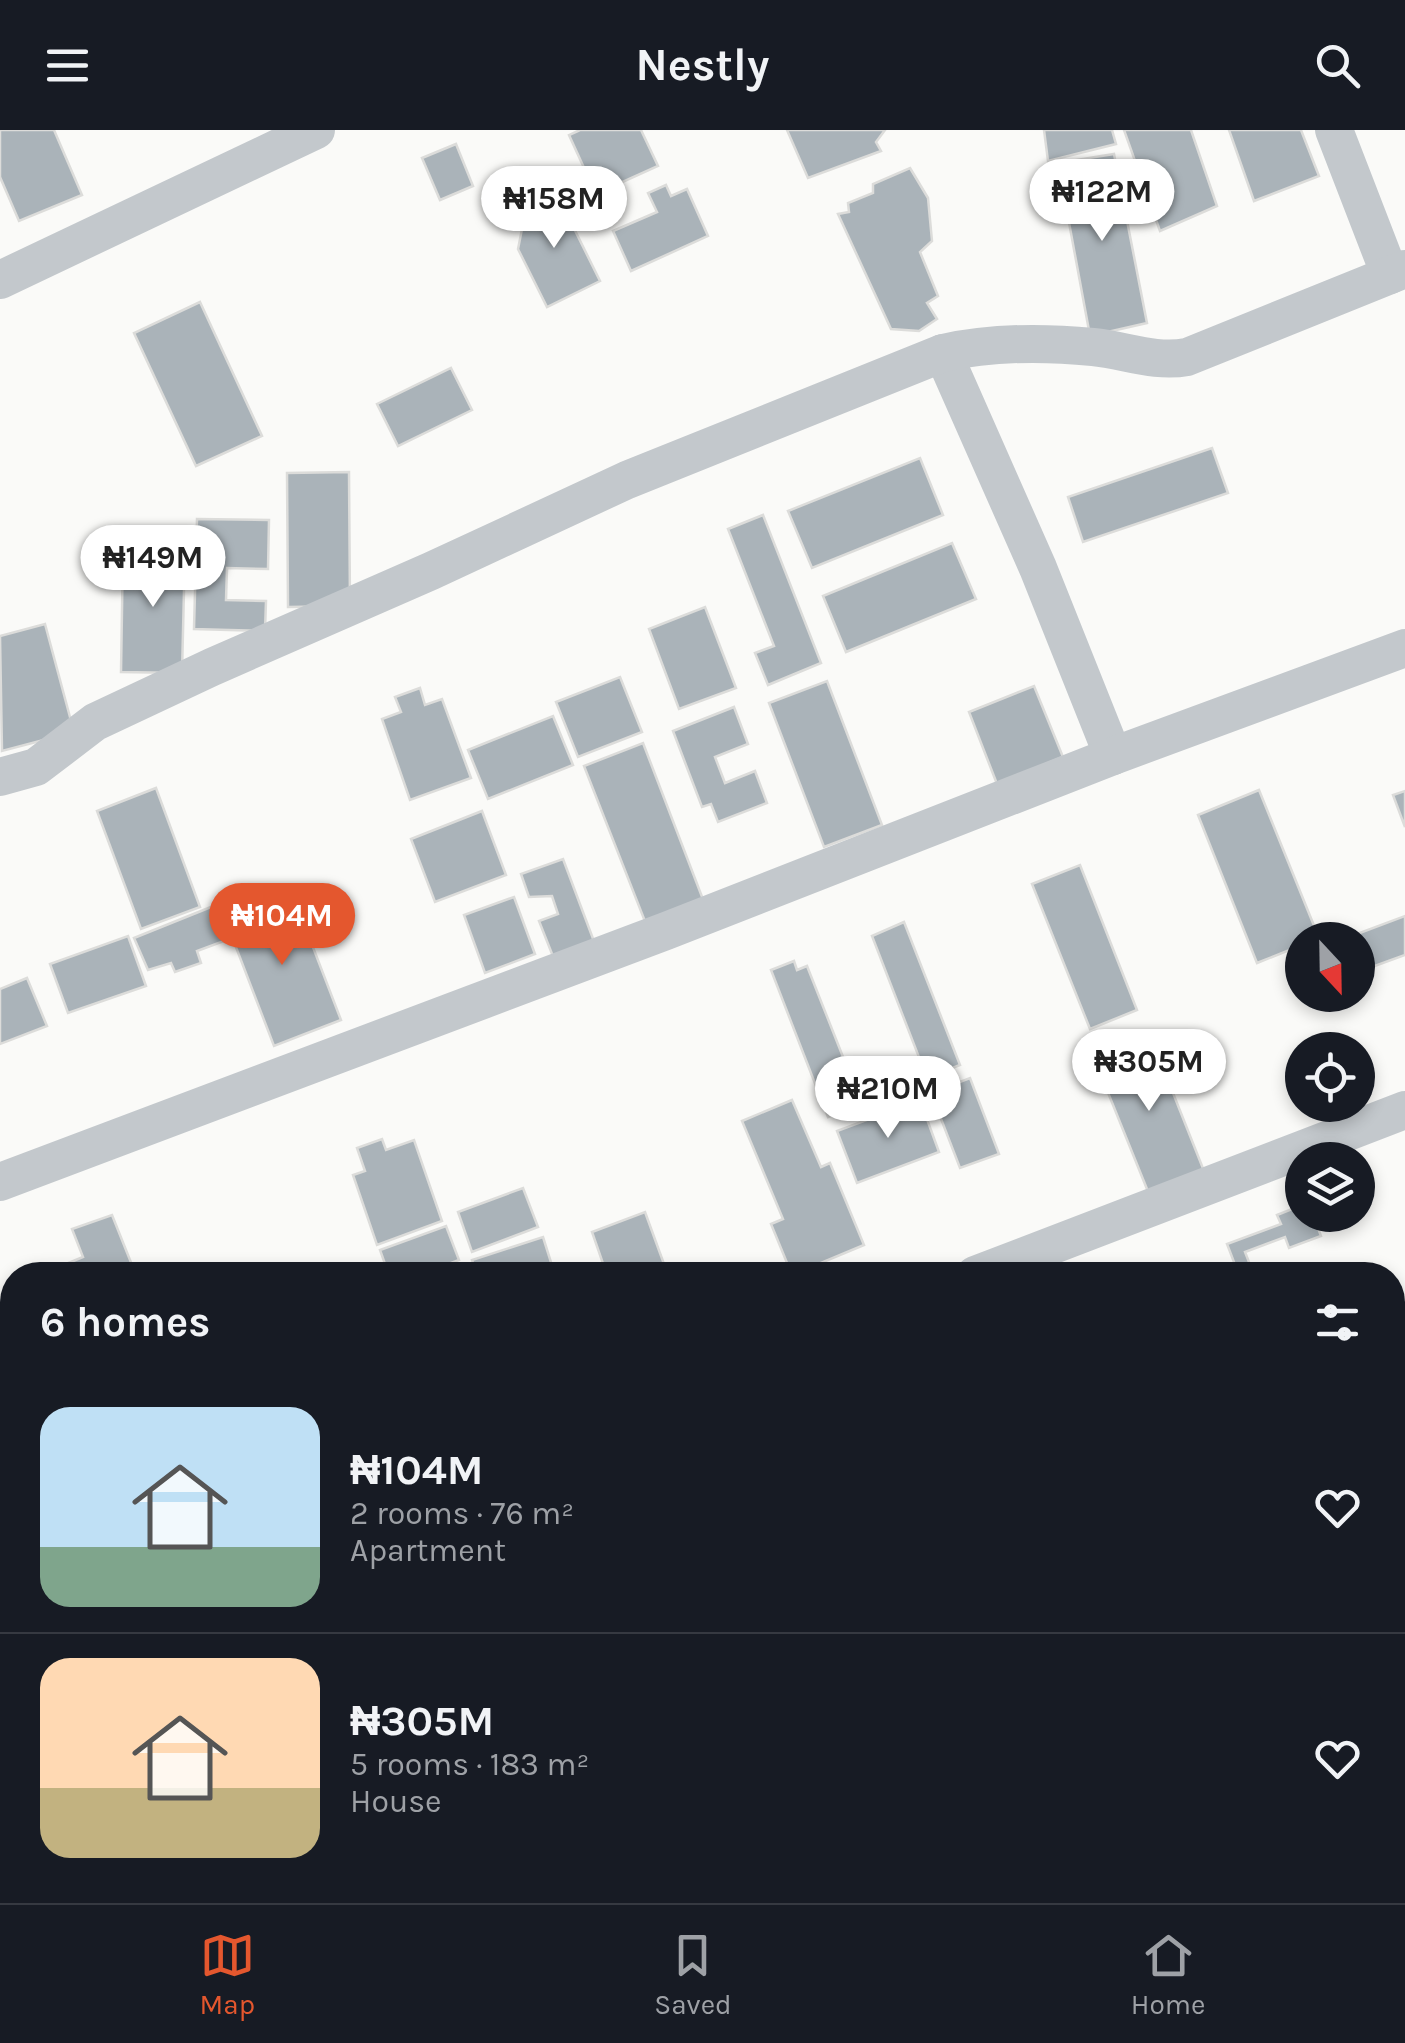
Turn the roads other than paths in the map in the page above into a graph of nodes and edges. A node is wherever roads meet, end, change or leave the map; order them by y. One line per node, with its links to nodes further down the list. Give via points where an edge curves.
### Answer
1 (316, 130): 4 (street)
2 (1334, 130): 3 (street)
3 (1398, 272): 5 (street, via 1165,361 1095,347 984,344)
4 (0, 280)
5 (942, 352): 7 (street); 8 (street, via 627,480 95,722 36,767)
6 (1405, 648): 7 (street)
7 (1113, 756): 10 (street)
8 (0, 776)
9 (1405, 1110): 11 (street)
10 (0, 1182)
11 (1009, 1262)

